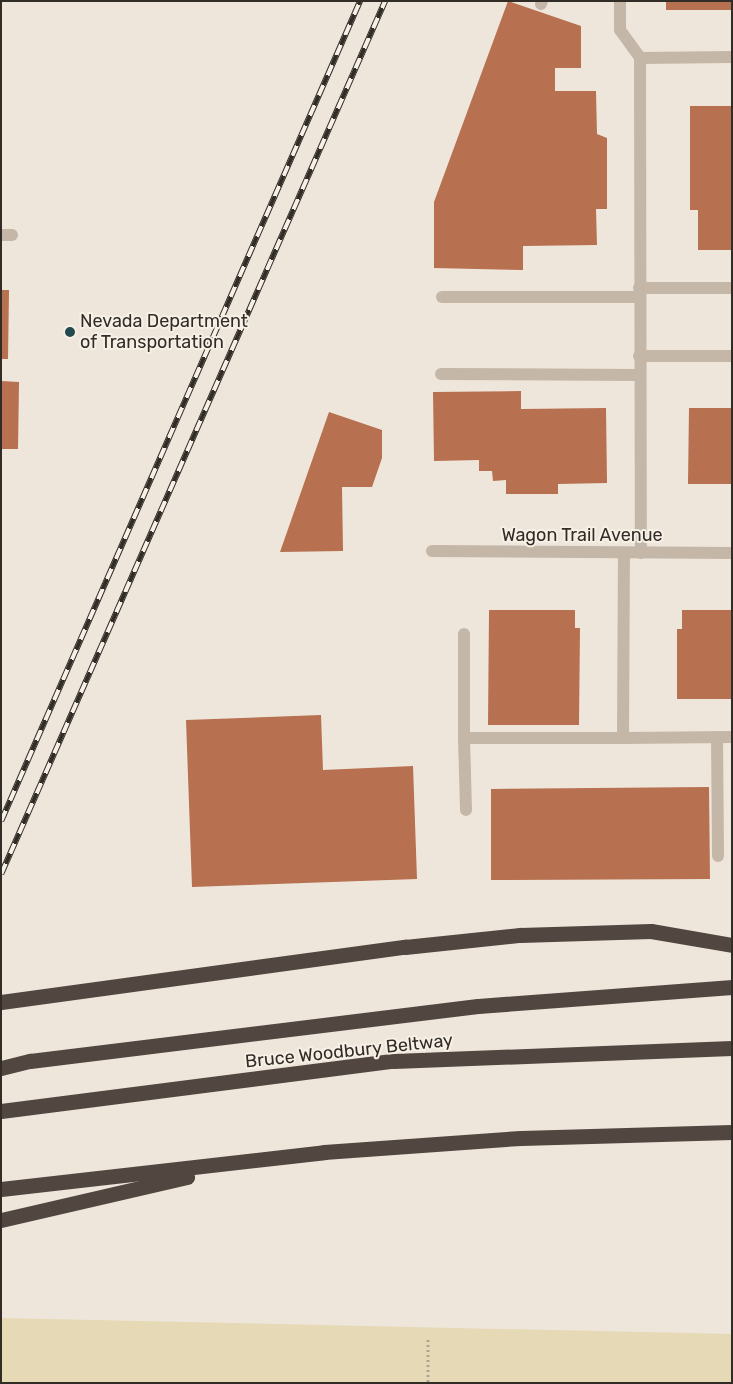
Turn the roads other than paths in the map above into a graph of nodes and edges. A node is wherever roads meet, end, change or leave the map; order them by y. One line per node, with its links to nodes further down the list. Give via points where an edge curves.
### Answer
1 (620, 1): 3 (street, via 620,30)
2 (732, 57): 3 (street)
3 (640, 58): 5 (street)
4 (732, 288): 5 (street)
5 (639, 292): 6 (street); 7 (street)
6 (442, 297)
7 (639, 356): 8 (street); 10 (street)
8 (732, 356)
9 (441, 374): 10 (street)
10 (639, 375): 13 (street)
11 (432, 551): 12 (street, Wagon Trail Avenue)
12 (624, 553): 13 (street, Wagon Trail Avenue); 19 (street)
13 (641, 553): 14 (street, Wagon Trail Avenue)
14 (732, 553)
15 (464, 634): 18 (street)
16 (717, 737): 17 (street); 19 (street); 21 (street)
17 (732, 737)
18 (464, 738): 19 (street); 20 (street)
19 (623, 738)
20 (466, 810)
21 (718, 856)
22 (732, 945): 24 (highway, via 651,931 520,935)
23 (732, 987): 26 (highway, via 478,1006 30,1061)
24 (1, 1002)
25 (732, 1048): 27 (highway, Bruce Woodbury Beltway, via 394,1061)
26 (1, 1068)
27 (1, 1111)
28 (732, 1132): 29 (highway, via 521,1138)
29 (258, 1160): 30 (highway); 31 (highway)
30 (1, 1189)
31 (1, 1220)

